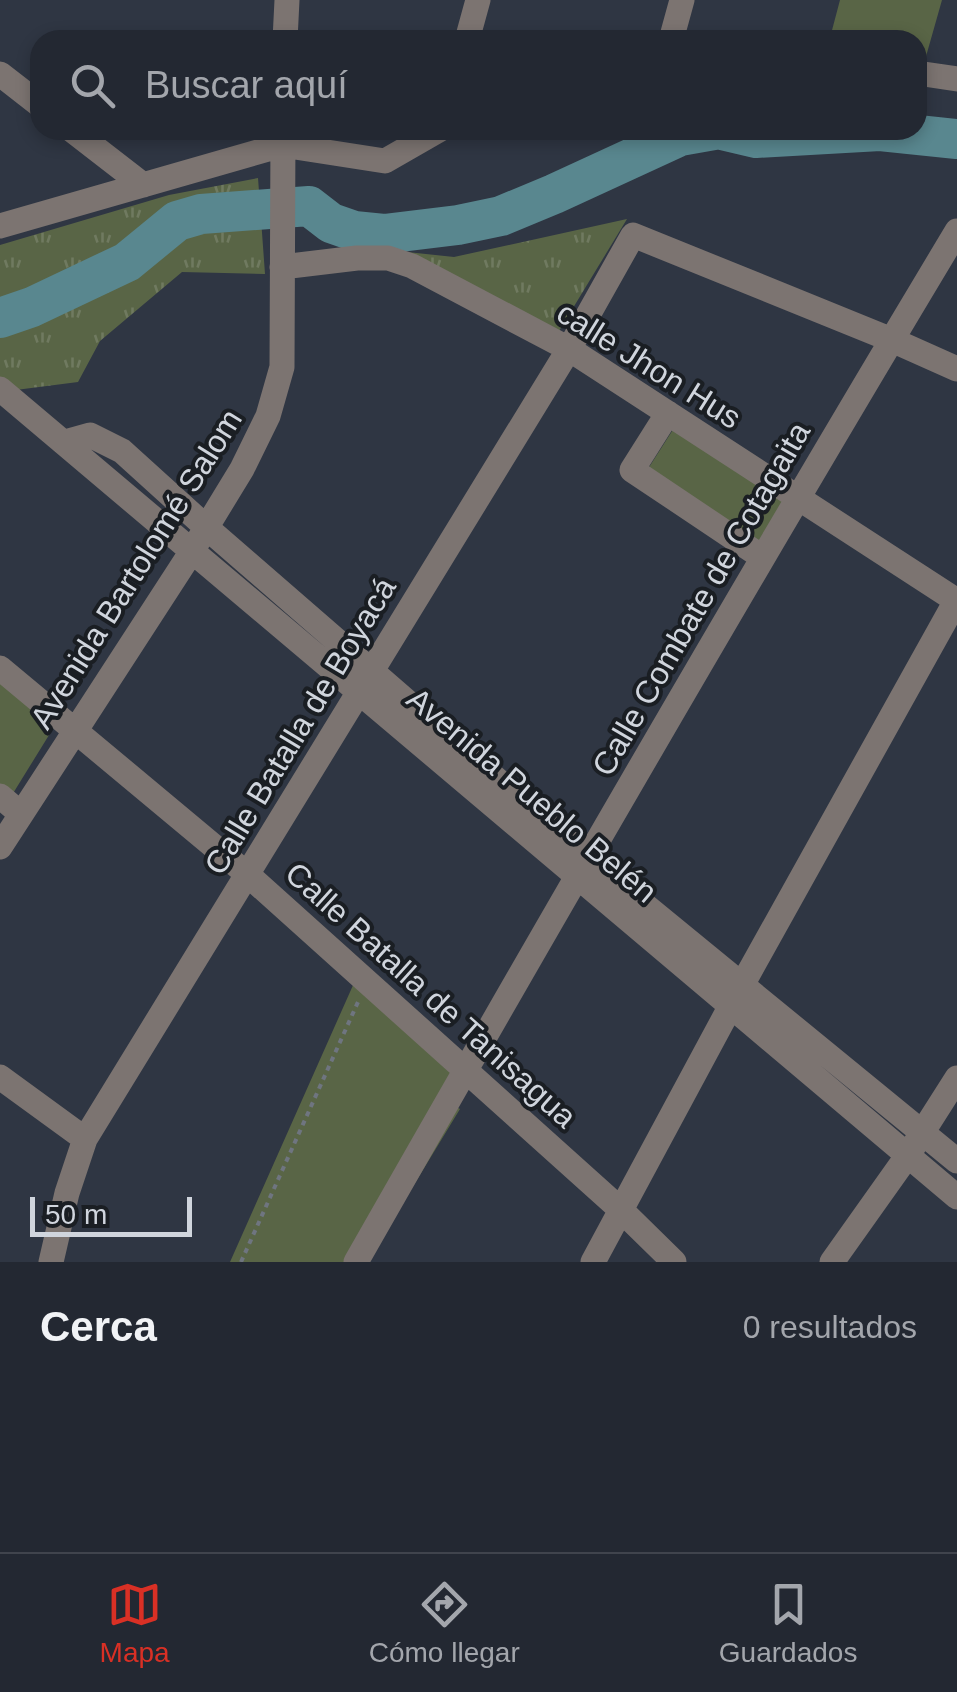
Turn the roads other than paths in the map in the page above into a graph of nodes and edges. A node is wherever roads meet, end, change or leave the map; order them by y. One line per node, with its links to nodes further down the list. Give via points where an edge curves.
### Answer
1 (286, 0): 4 (street)
2 (478, 0): 5 (street)
3 (682, 0): 6 (street)
4 (285, 30)
5 (470, 30)
6 (674, 30)
7 (0, 74): 10 (street)
8 (927, 75): 9 (street)
9 (957, 79)
10 (30, 97)
11 (85, 140): 16 (street)
12 (273, 140): 16 (street)
13 (282, 140): 19 (street, Avenida Bartolomé Salom)
14 (295, 140): 15 (street, via 385,161)
15 (421, 140)
16 (143, 185): 17 (street)
17 (0, 226)
18 (957, 231): 20 (street, Calle Combate de Cotagaita)
19 (282, 268): 21 (street, calle Jhon Hus, via 388,258); 27 (street, Avenida Bartolomé Salom, via 282,367 268,416)
20 (892, 340): 21 (street, Calle Batalla de Boyacá, via 632,235); 22 (street); 26 (street, Calle Combate de Cotagaita)
21 (569, 349): 24 (street, calle Jhon Hus); 32 (street, Calle Batalla de Boyacá)
22 (957, 370)
23 (0, 388): 25 (street, Avenida Pueblo Belén)
24 (668, 413): 26 (street, calle Jhon Hus); 29 (street, via 632,470)
25 (66, 442): 27 (street, Avenida Pueblo Belén, via 90,435 122,452); 28 (street, Avenida Pueblo Belén)
26 (798, 497): 29 (street, Calle Combate de Cotagaita); 30 (street, calle Jhon Hus)
27 (206, 528): 28 (street, Avenida Bartolomé Salom); 32 (street, Avenida Pueblo Belén)
28 (192, 552): 32 (street, Avenida Pueblo Belén); 33 (street, Avenida Bartolomé Salom)
29 (762, 557): 37 (street, Calle Combate de Cotagaita)
30 (957, 600): 39 (street)
31 (0, 668): 33 (street, Calle Batalla de Tanisagua)
32 (365, 681): 37 (street, Avenida Pueblo Belén); 38 (street, Calle Batalla de Boyacá)
33 (75, 731): 35 (street, Avenida Bartolomé Salom); 38 (street, Calle Batalla de Tanisagua)
34 (0, 796): 35 (street)
35 (22, 814): 36 (street, Avenida Bartolomé Salom)
36 (0, 847)
37 (582, 867): 39 (street, Avenida Pueblo Belén); 40 (street, Calle Combate de Cotagaita)
38 (248, 874): 40 (street, Calle Batalla de Tanisagua); 44 (street, Calle Batalla de Boyacá)
39 (736, 995): 43 (street, Avenida Pueblo Belén); 45 (street, Avenida Pueblo Belén); 48 (street)
40 (464, 1071): 48 (street, Calle Batalla de Tanisagua); 50 (street, Calle Combate de Cotagaita)
41 (0, 1076): 44 (street)
42 (957, 1078): 43 (street)
43 (923, 1132): 45 (street); 46 (street, Avenida Pueblo Belén)
44 (85, 1138): 49 (street, Calle Batalla de Boyacá)
45 (908, 1155): 47 (street, Avenida Pueblo Belén); 53 (street)
46 (957, 1161)
47 (957, 1197)
48 (622, 1210): 51 (street); 52 (street, Calle Batalla de Tanisagua)
49 (51, 1262)
50 (356, 1262)
51 (594, 1262)
52 (674, 1262)
53 (832, 1262)

